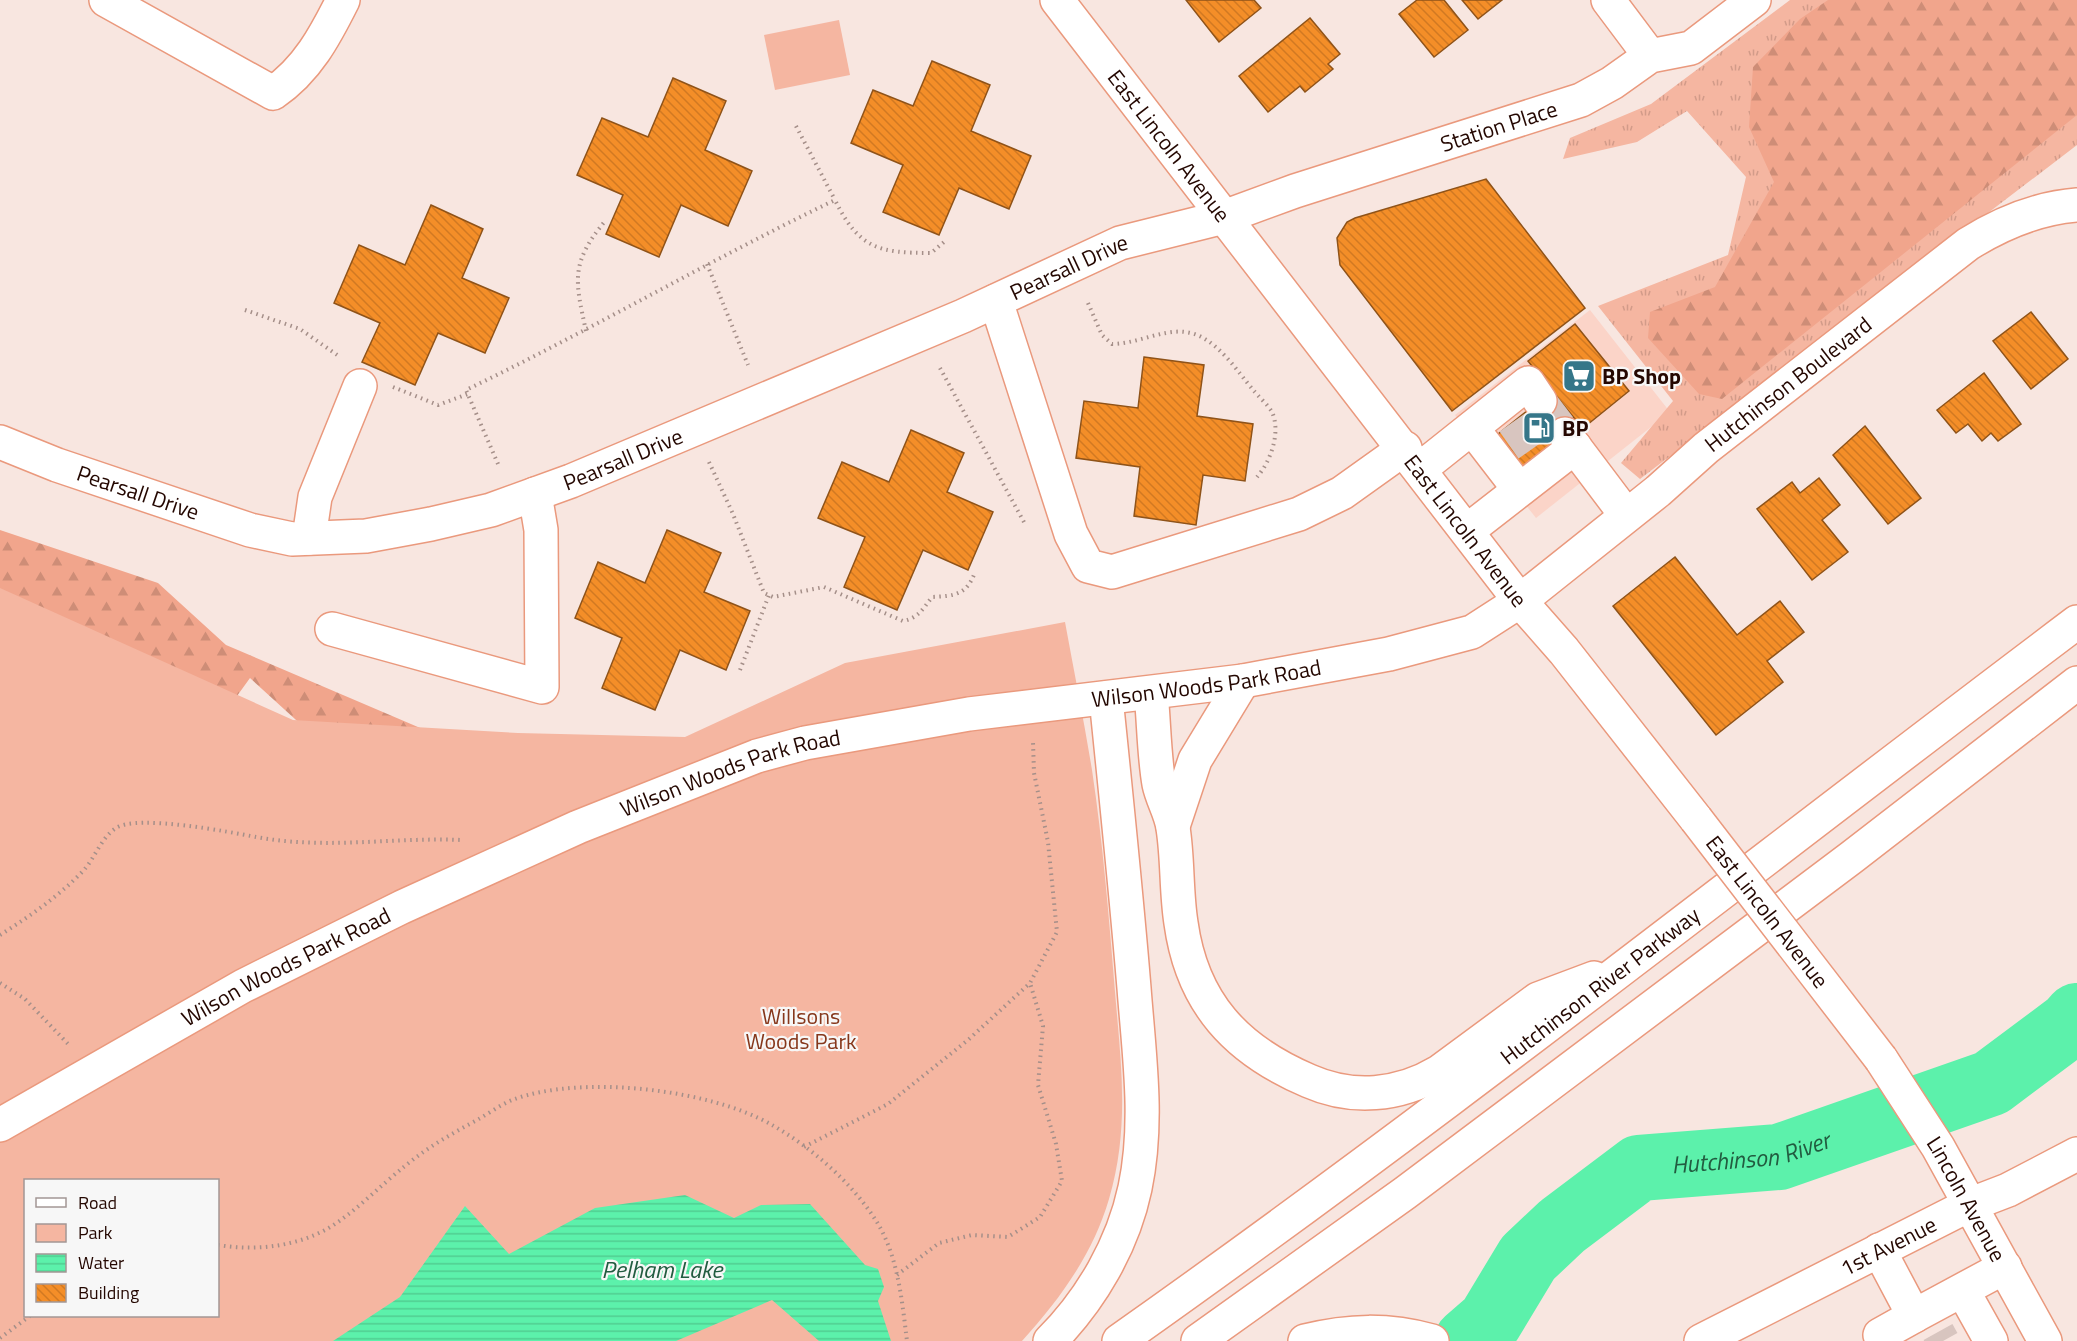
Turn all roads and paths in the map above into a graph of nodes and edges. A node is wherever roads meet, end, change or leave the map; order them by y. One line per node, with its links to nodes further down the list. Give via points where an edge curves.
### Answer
1 (106, 0): 2 (main road, via 273,93 295,78 327,34)
2 (343, 0)
3 (1057, 0): 10 (main road, East Lincoln Avenue)
4 (1608, 0): 6 (main road)
5 (1754, 0): 6 (main road, Station Place, via 1691,48)
6 (1650, 56): 10 (main road, Station Place, via 1581,100)
7 (796, 126): 8 (path)
8 (835, 200): 12 (path, via 850,227 868,244 887,250 932,253); 13 (path)
9 (2077, 205): 29 (main road, Hutchinson Boulevard, via 1995,227 1968,244)
10 (1224, 217): 14 (main road, Pearsall Drive, via 1120,243); 23 (main road, East Lincoln Avenue)
11 (606, 220): 16 (path, via 593,235 577,272)
12 (944, 242)
13 (706, 264): 16 (path); 17 (path)
14 (996, 301): 23 (main road, via 1071,534 1088,566 1112,572 1299,514); 28 (main road, Pearsall Drive)
15 (1088, 303): 26 (path, via 1102,335 1112,344 1184,332 1196,335 1221,352 1272,412 1275,434 1271,452)
16 (586, 331): 25 (path, via 466,390)
17 (748, 364)
18 (940, 368): 30 (path)
19 (360, 386): 32 (main road, via 315,497)
20 (1540, 401): 21 (main road, via 1528,383 1506,414)
21 (1472, 428): 23 (main road); 27 (main road)
22 (0, 442): 32 (main road, Pearsall Drive, via 250,530)
23 (1412, 459): 31 (main road, East Lincoln Avenue)
24 (708, 461): 34 (path, via 764,594)
25 (498, 464)
26 (1257, 477)
27 (1519, 489): 29 (main road, via 1542,463 1570,441); 31 (main road)
28 (535, 494): 32 (main road, Pearsall Drive, via 491,510 431,524 366,536); 37 (main road, via 541,530 542,687)
29 (1626, 515): 35 (main road, Hutchinson Boulevard)
30 (1024, 524)
31 (1467, 531): 35 (main road, East Lincoln Avenue)
32 (309, 538)
33 (975, 573): 34 (path, via 965,591 932,597 914,619 903,621 824,587)
34 (769, 595): 38 (path)
35 (1520, 601): 39 (main road, Wilson Woods Park Road, via 1472,633 1389,654); 50 (main road, East Lincoln Avenue, bridge, via 1564,651)
36 (2077, 622): 47 (main road, Hutchinson River Parkway)
37 (332, 629)
38 (740, 670)
39 (1243, 681): 41 (main road, Wilson Woods Park Road); 44 (main road, via 1195,760)
40 (2077, 683): 68 (main road, via 1405,1193)
41 (1152, 693): 42 (main road, Wilson Woods Park Road); 44 (main road, via 1159,785)
42 (1106, 698): 43 (main road, Wilson Woods Park Road); 66 (main road, via 1142,1088 1140,1162 1125,1222 1106,1264 1078,1310)
43 (1031, 707): 45 (main road, Wilson Woods Park Road, via 829,739 757,756 578,827); 49 (path, via 1034,773 1048,842 1057,932)
44 (1173, 826): 47 (main road, via 1181,923 1196,982 1239,1040 1277,1067 1317,1085 1360,1093 1412,1086 1439,1072 1538,999)
45 (497, 864): 46 (path, via 485,846 471,840 313,844 130,823 104,840 67,888); 51 (main road, Wilson Woods Park Road, via 243,986)
46 (0, 935)
47 (1631, 964): 67 (main road, Hutchinson River Parkway, via 1343,1180)
48 (0, 983): 51 (path, via 45,1017)
49 (1030, 983): 53 (path, via 968,1040 888,1104); 59 (path, via 1043,1026 1038,1084 1056,1144 1062,1181 1040,1217 1008,1237 972,1235 939,1243)
50 (1881, 1059): 55 (main road, Lincoln Avenue, via 1938,1147)
51 (94, 1073): 52 (main road, Wilson Woods Park Road)
52 (0, 1125)
53 (804, 1147): 56 (path, via 772,1124 731,1108 693,1098 583,1086 512,1100 443,1137 329,1228 307,1238 276,1246); 59 (path, via 858,1195 876,1221)
54 (2077, 1154): 55 (main road, 1st Avenue, via 2008,1190)
55 (1969, 1205): 57 (main road, 1st Avenue); 58 (main road, Lincoln Avenue)
56 (219, 1245)
57 (1879, 1250): 62 (main road); 70 (main road, 1st Avenue)
58 (2005, 1267): 60 (main road); 73 (main road, Lincoln Avenue)
59 (897, 1275): 65 (path)
60 (1963, 1291): 62 (main road); 72 (main road)
61 (29, 1317): 63 (path)
62 (1926, 1319): 71 (main road, via 1880,1335)
63 (0, 1338)
64 (1420, 1338): 69 (main road, via 1373,1330)
65 (907, 1341)
66 (1050, 1341)
67 (1119, 1341)
68 (1198, 1341)
69 (1305, 1341)
70 (1701, 1341)
71 (1883, 1341)
72 (1991, 1341)
73 (2044, 1341)

